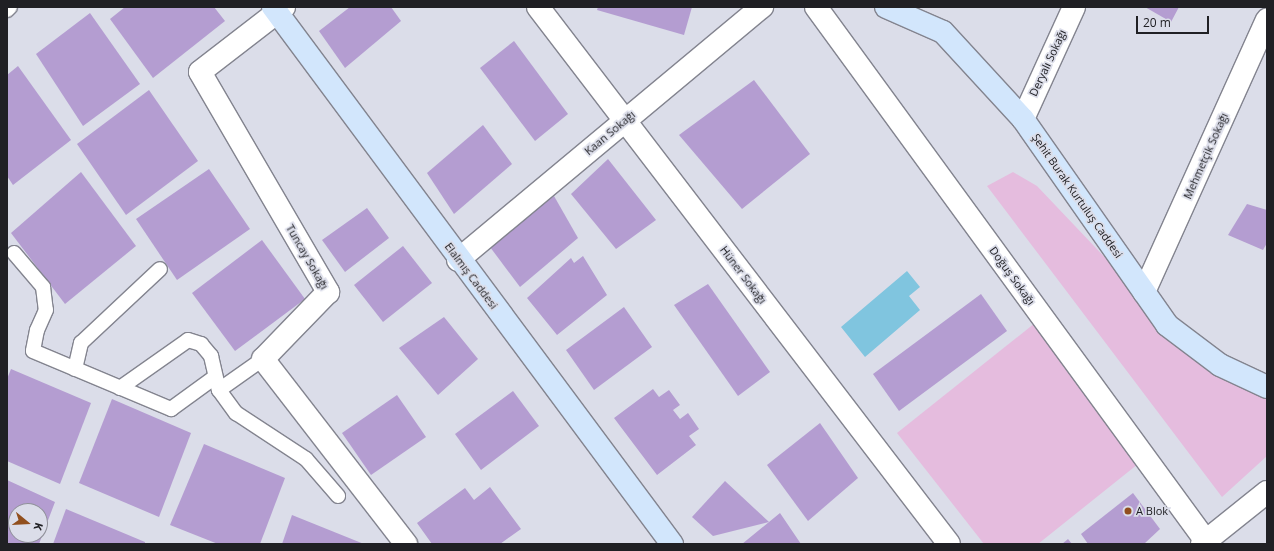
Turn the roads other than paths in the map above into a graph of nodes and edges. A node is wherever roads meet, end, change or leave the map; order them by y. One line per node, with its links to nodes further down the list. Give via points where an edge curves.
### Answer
1 (10, 7): 8 (lane)
2 (538, 7): 11 (street, Hüner Sokağı)
3 (762, 7): 11 (street, Kaan Sokağı)
4 (816, 7): 23 (street, Doğuş Sokağı)
5 (1074, 7): 10 (street, Deryalı Sokağı)
6 (891, 8): 10 (street, Şehit Burak Kurtuluş Caddesi, via 943,32)
7 (278, 9): 13 (street, Elalmış Caddesi); 16 (street, Tuncay Sokağı, via 200,72 328,292)
8 (7, 10)
9 (1267, 19): 15 (street, Mehmetçik Sokağı)
10 (1023, 118): 15 (street, Şehit Burak Kurtuluş Caddesi)
11 (625, 121): 13 (street, Kaan Sokağı); 26 (street, Hüner Sokağı)
12 (14, 253): 17 (lane, via 42,287 46,310 37,330 33,351)
13 (458, 260): 25 (street, Elalmış Caddesi)
14 (160, 269): 17 (lane, via 81,342)
15 (1144, 292): 19 (street, Şehit Burak Kurtuluş Caddesi, via 1167,325 1220,365)
16 (263, 359): 18 (lane); 24 (street)
17 (75, 369): 20 (lane)
18 (217, 383): 20 (lane, via 171,409); 20 (lane, via 211,356 206,348 188,340); 22 (lane, via 236,413 306,459)
19 (1267, 387)
20 (120, 388)
21 (1267, 492): 23 (street)
22 (338, 496)
23 (1205, 543)
24 (406, 544)
25 (672, 544)
26 (949, 544)

